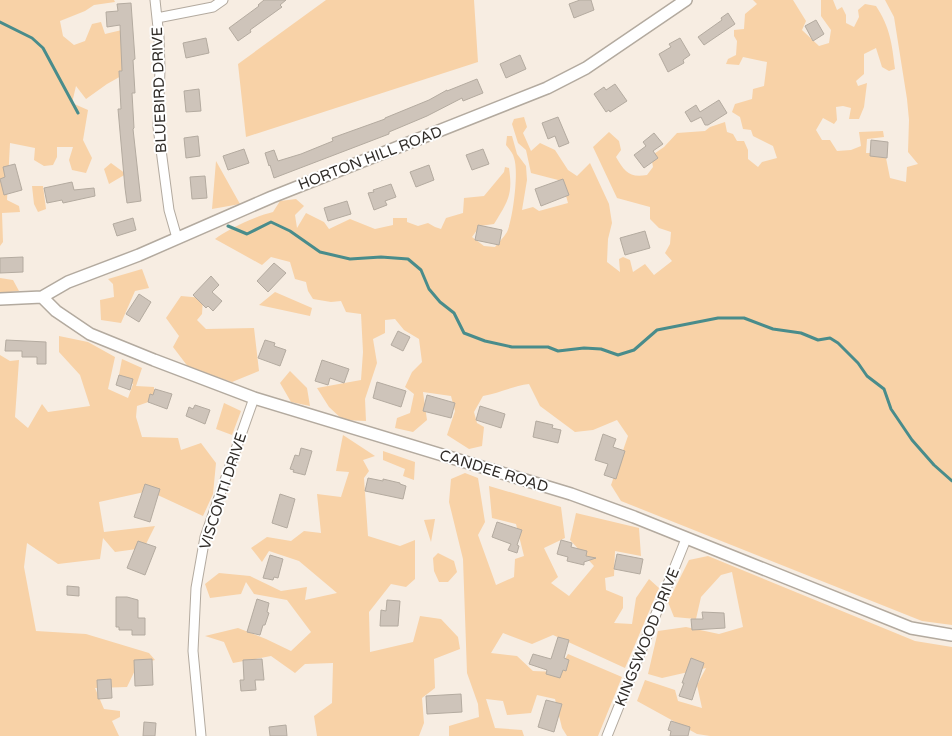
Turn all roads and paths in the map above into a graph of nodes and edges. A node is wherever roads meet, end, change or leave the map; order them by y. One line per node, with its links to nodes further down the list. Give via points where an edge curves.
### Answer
1 (155, 0): 4 (street, BLUEBIRD DRIVE)
2 (223, 0): 4 (street, via 213,7)
3 (686, 0): 5 (street, HORTON HILL ROAD, via 609,54 562,81)
4 (157, 18): 5 (street, BLUEBIRD DRIVE, via 160,69 158,127 169,210)
5 (177, 238): 6 (street, HORTON HILL ROAD, via 68,282)
6 (42, 297): 7 (street); 8 (street, CANDEE ROAD, via 56,311 90,334)
7 (0, 299)
8 (254, 398): 9 (street, CANDEE ROAD, via 571,494); 11 (street, VISCONTI DRIVE, via 205,536 196,588 193,651)
9 (686, 539): 10 (street, CANDEE ROAD, via 911,628); 12 (street, KINGSWOOD DRIVE)
10 (952, 635)
11 (201, 736)
12 (607, 736)

